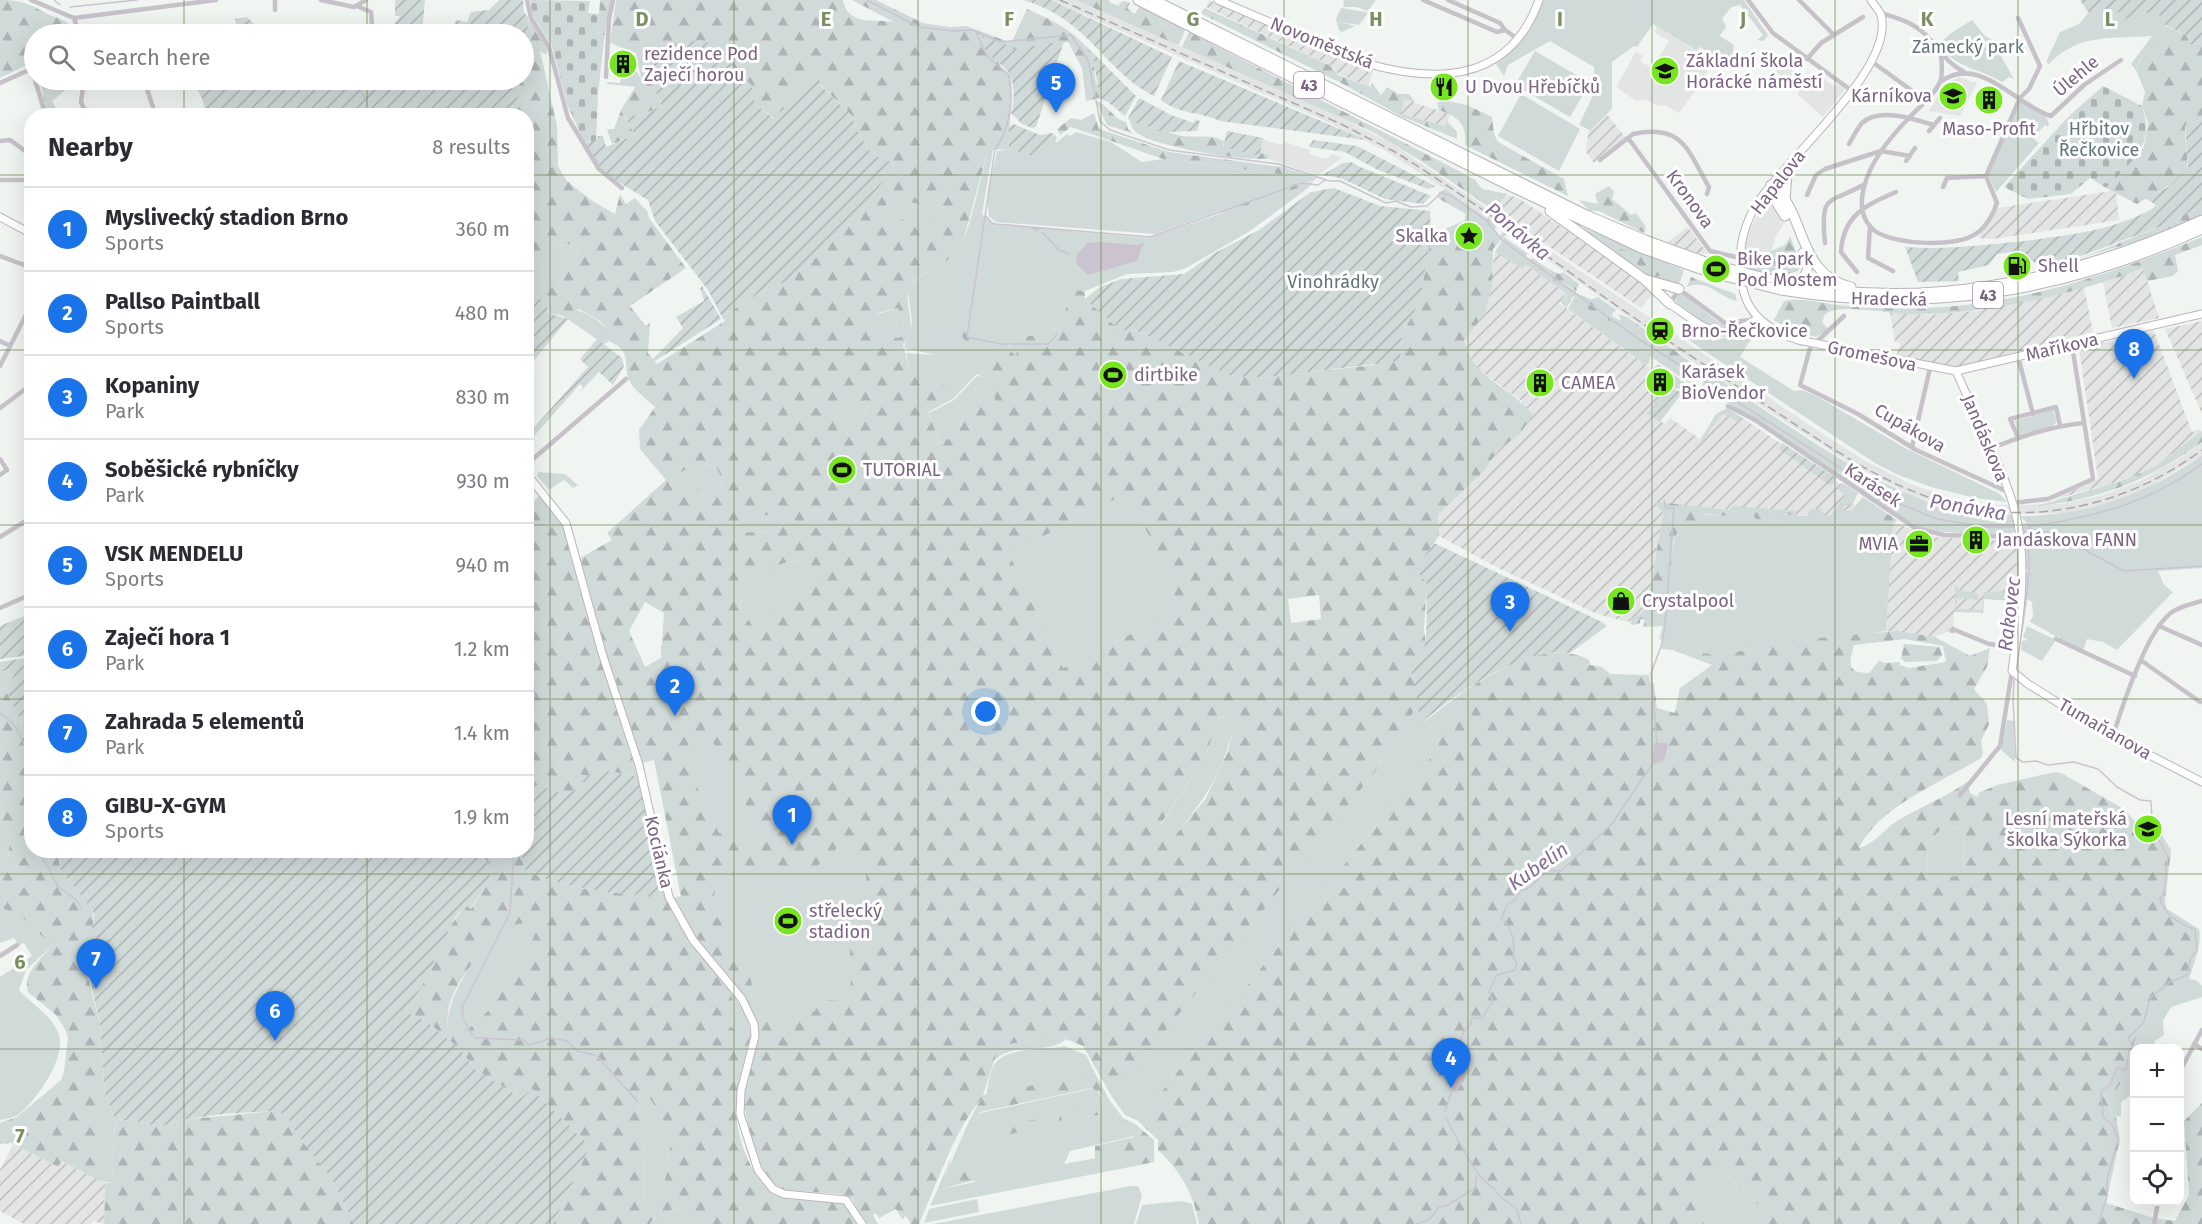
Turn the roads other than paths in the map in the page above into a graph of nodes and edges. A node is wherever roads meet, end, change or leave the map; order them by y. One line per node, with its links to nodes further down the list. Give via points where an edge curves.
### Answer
1 (31, 0): 21 (street)
2 (216, 0): 21 (street)
3 (275, 0): 18 (street)
4 (321, 0): 17 (street)
5 (366, 0): 17 (street)
6 (527, 0): 69 (street, via 531,18 549,47 568,118 599,169)
7 (613, 0): 35 (street)
8 (1138, 0): 23 (highway, 43)
9 (1154, 0): 23 (highway, 43)
10 (1218, 0): 28 (street, Novoměstská, via 1356,60 1412,74 1474,70 1499,57)
11 (1423, 0): 26 (street, via 1498,33)
12 (1448, 0): 26 (street, via 1500,23)
13 (1539, 0): 28 (street, Novoměstská)
14 (1748, 0): 30 (street, via 1773,33)
15 (1799, 0): 27 (street)
16 (1874, 1): 19 (street)
17 (357, 6): 25 (street, via 371,12)
18 (275, 10)
19 (1881, 14): 29 (street, via 1919,29); 32 (street, Hapalova, via 1881,36)
20 (1863, 17): 27 (street)
21 (74, 18): 24 (street)
22 (2018, 18): 43 (street, via 2040,66)
23 (1191, 22): 58 (highway, 43)
24 (76, 24)
25 (371, 24)
26 (1505, 30): 28 (street)
27 (1834, 35): 30 (street)
28 (1518, 39)
29 (1941, 55): 34 (street); 36 (street)
30 (1807, 59): 42 (street)
31 (2121, 60): 43 (street, Úlehle, via 2084,85 2051,116)
32 (1871, 61): 41 (street); 42 (street, Hapalova)
33 (24, 72): 37 (street)
34 (1964, 72): 36 (street); 43 (street, via 1989,79)
35 (606, 77)
36 (1940, 81): 47 (street)
37 (0, 83)
38 (38, 90): 44 (street)
39 (83, 90): 45 (street)
40 (147, 90): 46 (street)
41 (1911, 90)
42 (1852, 91): 60 (street, Hapalova)
43 (2020, 98): 62 (street)
44 (44, 108)
45 (84, 108)
46 (153, 108)
47 (1910, 117): 49 (street); 53 (street, via 1868,119); 56 (street)
48 (1940, 118): 49 (street)
49 (1933, 125): 50 (street)
50 (1929, 130)
51 (1629, 139): 59 (street); 71 (street, via 1639,132 1677,136 1709,187); 85 (street, Kronova, via 1710,251)
52 (0, 141): 55 (street, via 10,140)
53 (1849, 144)
54 (1915, 148): 57 (street)
55 (24, 150)
56 (1881, 151): 57 (street); 65 (street); 72 (street, via 1819,171)
57 (1910, 156): 61 (street)
58 (1465, 159): 67 (highway, Hradecká / 43); 83 (highway, Hradecká / 43)
59 (1600, 160)
60 (1794, 160): 66 (street, Hapalova); 74 (highway, via 1786,181)
61 (1906, 161)
62 (1986, 176): 68 (street, via 1947,178); 79 (street, via 1997,203 1978,233 1952,243 1886,236)
63 (0, 180): 64 (street)
64 (24, 180)
65 (1865, 184): 76 (street); 82 (street, via 1830,199 1825,206)
66 (1771, 185): 73 (highway); 74 (highway); 75 (street, Hapalova)
67 (1510, 186): 83 (highway, Hradecká / 43); 89 (highway, via 1578,228)
68 (1943, 187)
69 (622, 188)
70 (1896, 192): 76 (street)
71 (1707, 194)
72 (1807, 195)
73 (1775, 200): 75 (highway, via 1764,200); 90 (highway, via 1808,265 1802,279)
74 (1785, 202): 92 (highway, via 1822,272 1843,285)
75 (1755, 207): 85 (street, Hapalova, via 1745,229)
76 (1862, 207): 79 (street); 88 (street, via 1848,227 1841,248 1843,257)
77 (0, 218): 81 (street)
78 (2202, 220): 92 (highway, Hradecká / 43, via 2071,270 1953,291)
79 (1870, 226): 87 (street, via 1869,258)
80 (2202, 229): 90 (highway, Hradecká / 43, via 2138,256 2075,276 1987,295 1878,300)
81 (24, 230)
82 (1825, 243)
83 (1643, 244): 90 (highway, Hradecká / 43, bridge); 90 (highway, Hradecká / 43, bridge, via 1712,273)
84 (0, 256): 86 (street, via 19,266)
85 (1740, 258): 96 (street, Hapalova, via 1744,297)
86 (24, 264)
87 (1893, 271)
88 (1857, 272)
89 (1644, 279): 91 (highway); 93 (highway)
90 (1782, 284): 92 (highway, Hradecká / 43)
91 (1679, 289): 93 (street); 96 (street, via 1725,323)
92 (1876, 293)
93 (1670, 304): 96 (street, via 1715,333 1734,331)
94 (2202, 314): 100 (street, Maříkova)
95 (1844, 316): 99 (street)
96 (1758, 318): 99 (street, Gromešova, via 1780,333)
97 (24, 319): 101 (street)
98 (0, 341): 101 (street)
99 (1814, 344): 104 (street, Gromešova); 114 (street, Cupákova, via 1800,385)
100 (2072, 345): 102 (street, Maříkova); 111 (street)
101 (10, 346): 103 (street)
102 (2018, 357): 105 (street, Maříkova); 110 (street)
103 (0, 366)
104 (1930, 368): 105 (street, Gromešova); 114 (street)
105 (1956, 371): 115 (street, Jandáskova)
106 (626, 379): 116 (street)
107 (24, 390): 109 (street)
108 (1728, 406): 123 (street, Karásek, via 1755,420 1915,528 1944,535)
109 (0, 408)
110 (2033, 414): 112 (street, via 2056,407); 113 (street, via 2010,419)
111 (2084, 423): 112 (street); 121 (street, via 2093,479 2048,499)
112 (2060, 426): 113 (street)
113 (2018, 437): 115 (street)
114 (1912, 447): 120 (street, Cupákova)
115 (1990, 449): 120 (street, Jandáskova)
116 (534, 458)
117 (0, 459): 118 (street, via 7,470)
118 (0, 475)
119 (534, 483): 147 (street, Kociánka, via 566,523 602,653 639,765 669,897 693,939 738,994 754,1024 754,1041 739,1103 758,1170 773,1189 784,1194 846,1200)
120 (2008, 492): 121 (street, Jandáskova)
121 (2012, 503): 123 (street, Jandáskova)
122 (24, 522): 124 (street)
123 (2018, 530): 132 (street, Jandáskova, via 2023,575)
124 (0, 537)
125 (24, 598): 127 (street)
126 (2202, 601): 128 (street, via 2171,612)
127 (0, 608)
128 (2159, 626): 131 (street); 133 (street)
129 (1952, 631): 132 (street, via 1989,644)
130 (2056, 639): 135 (street)
131 (2202, 645)
132 (2016, 648): 134 (street, Jandáskova)
133 (2142, 660): 135 (street); 136 (street)
134 (2012, 670): 137 (street, Tumaňanova); 139 (street, Jandáskova, via 2000,746)
135 (2134, 676): 137 (street)
136 (2200, 702)
137 (2113, 737): 138 (street, Tumaňanova)
138 (2202, 782)
139 (1960, 795)
140 (17, 945): 141 (street)
141 (0, 956)
142 (2202, 1030): 143 (street)
143 (2194, 1044): 144 (street); 145 (street)
144 (2202, 1049)
145 (2184, 1063)
146 (2157, 1206): 148 (street)
147 (862, 1224)
148 (2154, 1224)

